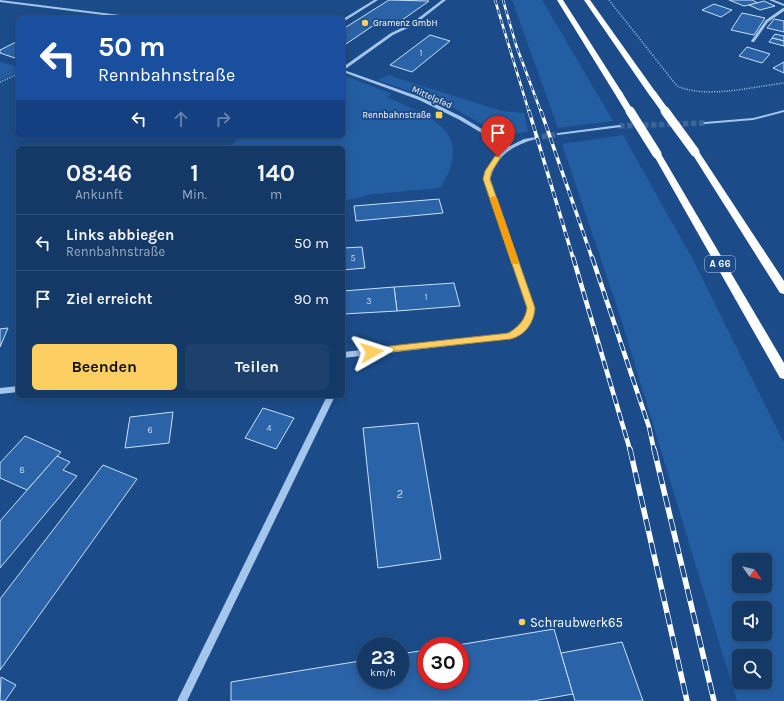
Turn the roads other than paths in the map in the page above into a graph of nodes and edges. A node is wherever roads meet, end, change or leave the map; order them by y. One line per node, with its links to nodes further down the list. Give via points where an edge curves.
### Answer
1 (376, 0): 10 (street)
2 (444, 0): 12 (street, via 413,24 392,34)
3 (560, 0): 22 (highway, A 66, bridge, via 656,154)
4 (587, 0): 20 (highway, bridge, via 695,152)
5 (771, 0): 7 (street)
6 (0, 1): 9 (street)
7 (784, 5)
8 (784, 9): 11 (street, via 767,22)
9 (120, 16)
10 (345, 20)
11 (754, 41)
12 (345, 69)
13 (345, 71): 19 (street, Mittelpfad, via 421,99)
14 (784, 112): 15 (street, via 753,119)
15 (705, 123)
16 (619, 126): 17 (street)
17 (558, 134)
18 (534, 138): 19 (street)
19 (509, 147): 21 (street, via 492,164 487,179 531,308 530,319 511,336)
20 (784, 290)
21 (345, 355)
22 (784, 374)
23 (16, 389): 24 (street)
24 (0, 390)
25 (330, 398): 26 (street)
26 (182, 701)

